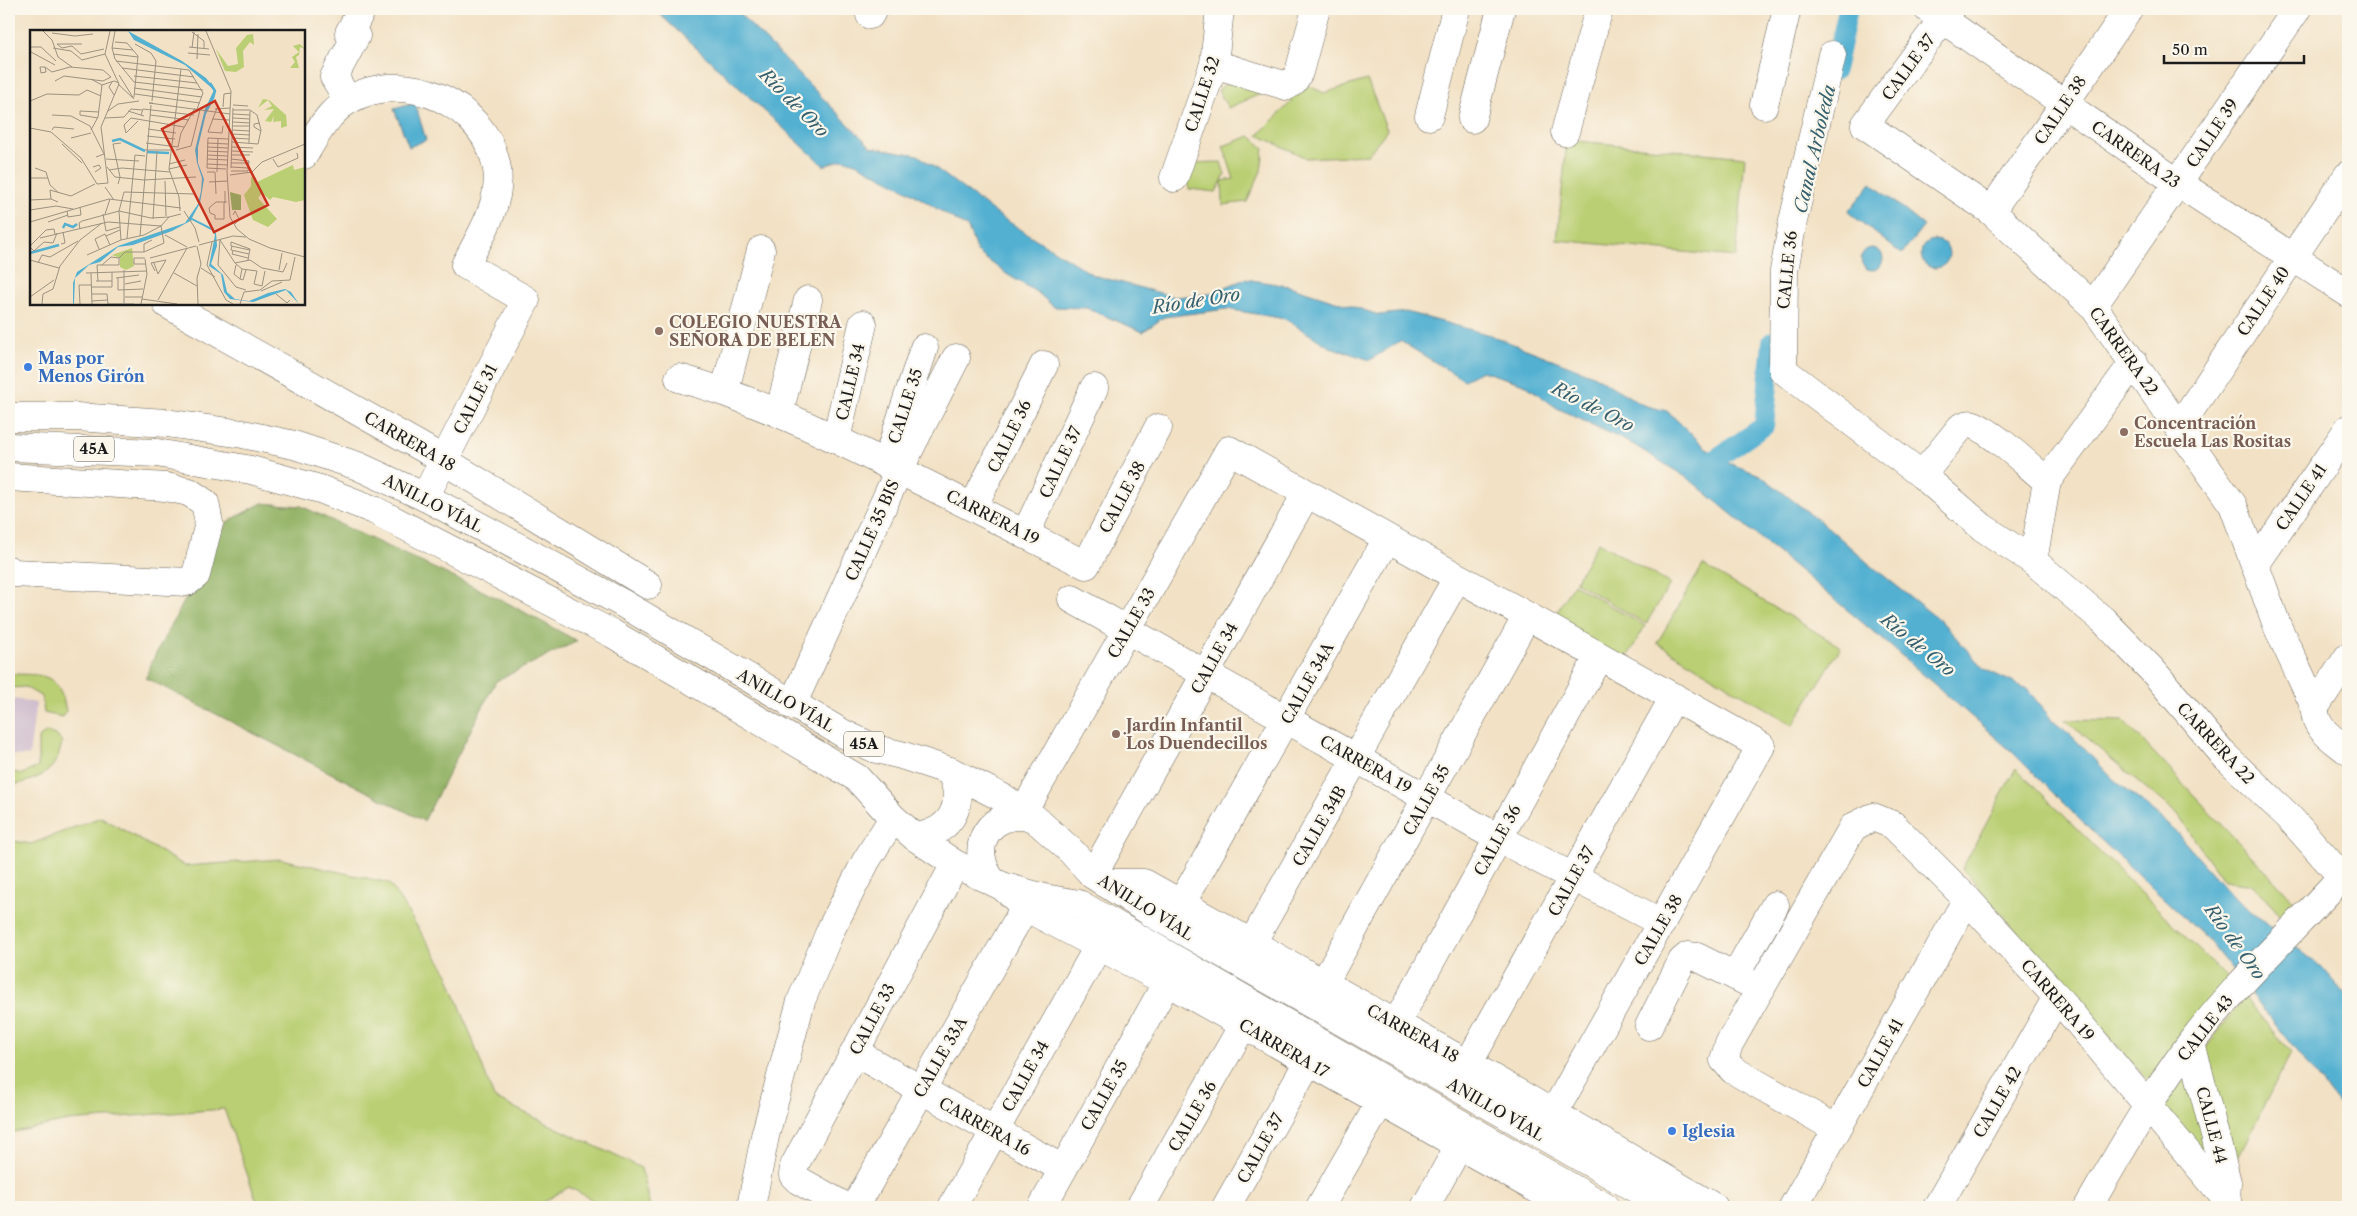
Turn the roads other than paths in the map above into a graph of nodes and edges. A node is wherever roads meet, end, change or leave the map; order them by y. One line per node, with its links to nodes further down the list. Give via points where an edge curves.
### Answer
1 (362, 9): 13 (main road, via 349,33 356,36 334,77)
2 (1220, 9): 12 (main road, CALLE 32)
3 (1316, 9): 12 (main road, via 1299,72 1287,86)
4 (1456, 9): 16 (main road)
5 (1501, 9): 17 (main road)
6 (1599, 9): 19 (main road)
7 (1787, 9): 15 (main road)
8 (2129, 9): 14 (main road, CALLE 38)
9 (2297, 9): 23 (main road, CALLE 39)
10 (1940, 12): 14 (main road, CARRERA 23); 18 (main road, CALLE 37)
11 (1832, 55): 36 (main road, CALLE 36, via 1792,221 1784,271)
12 (1214, 64): 22 (main road, CALLE 32)
13 (348, 100): 20 (main road, via 314,137); 47 (main road, CALLE 31, via 379,89 400,87 440,97 460,110 478,128 497,170 496,198 465,265 526,300)
14 (2064, 104): 23 (main road, CARRERA 23); 24 (main road, CALLE 38)
15 (1764, 105)
16 (1429, 116)
17 (1472, 119)
18 (1866, 125): 24 (main road, CARRERA 22)
19 (1565, 132)
20 (305, 154)
21 (2348, 175): 26 (main road, CALLE 40)
22 (1174, 178)
23 (2178, 183): 26 (main road, CARRERA 23); 30 (main road, CALLE 39)
24 (1991, 211): 30 (main road, CARRERA 22)
25 (761, 250): 39 (main road)
26 (2292, 257): 27 (main road, CARRERA 23); 42 (main road, CALLE 40)
27 (2348, 293)
28 (808, 300): 40 (main road)
29 (169, 305): 47 (main road, CARRERA 18)
30 (2093, 306): 34 (main road, CARRERA 22)
31 (863, 324): 45 (main road, CALLE 34)
32 (924, 348): 48 (main road, CALLE 35)
33 (956, 358): 48 (main road, CALLE 35 BIS)
34 (2134, 362): 42 (main road, CARRERA 22); 51 (main road)
35 (1044, 365): 54 (main road, CALLE 36)
36 (1783, 370): 49 (main road, CARRERA 22)
37 (679, 378): 39 (main road, CARRERA 19)
38 (1094, 388): 55 (main road, CALLE 37)
39 (725, 390): 40 (main road, CARRERA 19)
40 (779, 413): 45 (main road, CARRERA 19)
41 (9, 418): 53 (main road, ANILLO VÍAL / 45A, via 119,418 244,434 329,456 387,478)
42 (2179, 427): 59 (main road, CARRERA 22, via 2233,505)
43 (1158, 428): 58 (main road, CALLE 38)
44 (2348, 429): 59 (main road, CALLE 41)
45 (836, 439): 48 (main road, CARRERA 19)
46 (9, 447): 78 (main road, ANILLO VÍAL / 45A, via 157,453 243,468 356,502 613,634 857,778)
47 (443, 459): 53 (main road, CALLE 31); 62 (main road, CARRERA 18)
48 (893, 467): 54 (main road, CARRERA 19); 70 (main road, CALLE 35 BIS)
49 (1922, 475): 51 (main road, via 1960,428 1973,424); 57 (main road, CARRERA 22, via 1982,527)
50 (9, 477): 60 (main road, via 166,487 189,492 205,503 209,523 196,575 187,582 14,573)
51 (2047, 480): 57 (main road)
52 (1306, 494): 56 (main road); 65 (main road, CALLE 33, via 1229,450); 68 (main road, CALLE 34)
53 (424, 497): 70 (main road, ANILLO VÍAL / 45A, via 622,603)
54 (974, 507): 55 (main road, CARRERA 19)
55 (1025, 535): 58 (main road, CARRERA 19)
56 (1387, 539): 61 (main road); 72 (main road, CALLE 34A)
57 (2033, 561): 82 (main road, CARRERA 22, via 2109,626 2152,670 2225,756)
58 (1086, 565)
59 (2255, 566): 71 (main road, CARRERA 22, via 2278,628)
60 (9, 570)
61 (1457, 578): 64 (main road); 74 (main road, CALLE 34B)
62 (648, 585)
63 (1072, 599): 65 (main road, CARRERA 19)
64 (1527, 616): 66 (main road); 76 (main road, CALLE 35)
65 (1128, 629): 68 (main road, CARRERA 19); 77 (main road, CALLE 33)
66 (1599, 656): 69 (main road); 80 (main road, CALLE 36)
67 (2348, 657): 71 (main road)
68 (1206, 672): 72 (main road, CARRERA 19); 84 (main road, CALLE 34)
69 (1674, 697): 83 (main road, CALLE 37); 90 (main road, CALLE 38, via 1761,746)
70 (792, 705): 75 (main road, ANILLO VÍAL / 45A, via 876,749)
71 (2314, 707): 73 (main road, CARRERA 22, via 2314,717 2321,729)
72 (1287, 720): 74 (main road, CARRERA 19); 87 (main road, CALLE 34A)
73 (2348, 751)
74 (1357, 760): 76 (main road, CARRERA 19); 91 (main road, CALLE 34B)
75 (950, 771): 77 (main road, ANILLO VÍAL / 45A); 79 (main road, via 956,783 956,809 940,830)
76 (1427, 798): 80 (main road, CARRERA 19); 95 (main road, CALLE 35)
77 (1033, 806): 84 (main road, ANILLO VÍAL / 45A); 85 (main road, via 1021,815 996,822 986,832 981,858 985,871)
78 (893, 818): 79 (main road, ANILLO VÍAL / 45A); 115 (main road, via 866,861 831,929 801,1001 765,1136)
79 (915, 837): 81 (main road, ANILLO VÍAL / 45A)
80 (1498, 838): 83 (main road, CARRERA 19); 98 (main road, CALLE 36)
81 (955, 864): 85 (main road, ANILLO VÍAL / 45A); 102 (main road, CALLE 33)
82 (2345, 874): 101 (main road, CALLE 43, via 2232,993)
83 (1574, 876): 90 (main road, CARRERA 19); 104 (main road, CALLE 37)
84 (1099, 879): 87 (main road, CARRERA 18, via 1144,882); 126 (main road, ANILLO VÍAL / 45A, via 1163,920)
85 (997, 884): 89 (main road, CARRERA 17); 125 (main road, ANILLO VÍAL / 45A, via 1079,904)
86 (1967, 900): 96 (main road, CARRERA 19, via 1894,825 1873,817 1853,827); 97 (main road, CARRERA 19); 109 (main road, CALLE 41)
87 (1181, 904): 91 (main road, CARRERA 18)
88 (1775, 905): 93 (main road)
89 (1025, 907): 92 (main road, CARRERA 17); 105 (main road, CALLE 33A)
90 (1662, 923): 108 (main road, CALLE 38)
91 (1252, 943): 95 (main road, CARRERA 18)
92 (1098, 945): 94 (main road, CARRERA 17); 110 (main road, CALLE 34)
93 (1735, 976): 96 (main road); 100 (main road, via 1697,957 1688,956 1682,961)
94 (1167, 982): 99 (main road, CARRERA 17); 112 (main road, CALLE 35)
95 (1324, 983): 98 (main road, CARRERA 18)
96 (1761, 989): 109 (main road, via 1729,1044 1724,1060 1732,1070)
97 (2057, 997): 107 (main road, CARRERA 19); 129 (main road, CALLE 42)
98 (1396, 1024): 104 (main road, CARRERA 18)
99 (1243, 1025): 103 (main road, CARRERA 17); 120 (main road, CALLE 36)
100 (1649, 1026)
101 (2191, 1043): 107 (main road, CALLE 43); 114 (main road, CALLE 44, via 2227,1182)
102 (854, 1052): 105 (main road, CARRERA 16); 116 (main road, CALLE 33, via 792,1175)
103 (1308, 1062): 106 (main road, CARRERA 17); 121 (main road, CALLE 37)
104 (1468, 1064): 108 (main road, CARRERA 18)
105 (921, 1090): 110 (main road, CARRERA 16); 117 (main road, CALLE 33A)
106 (1380, 1103): 111 (main road, CARRERA 17); 122 (main road)
107 (2148, 1105): 114 (main road, CARRERA 19); 130 (main road, CALLE 43)
108 (1553, 1114): 127 (main road, CARRERA 18)
109 (1837, 1129): 128 (main road, CALLE 41)
110 (994, 1131): 112 (main road, CARRERA 16); 118 (main road, CALLE 34)
111 (1459, 1146): 113 (main road, CARRERA 17); 123 (main road)
112 (1063, 1170): 119 (main road, CALLE 35)
113 (1535, 1199): 124 (main road, CARRERA 17)
114 (2226, 1204)
115 (751, 1207)
116 (846, 1207)
117 (855, 1207)
118 (952, 1207)
119 (1042, 1207)
120 (1140, 1207)
121 (1226, 1207)
122 (1320, 1207)
123 (1424, 1207)
124 (1569, 1207)
125 (1605, 1207)
126 (1668, 1207)
127 (1714, 1207)
128 (1793, 1207)
129 (1937, 1207)
130 (2088, 1207)

